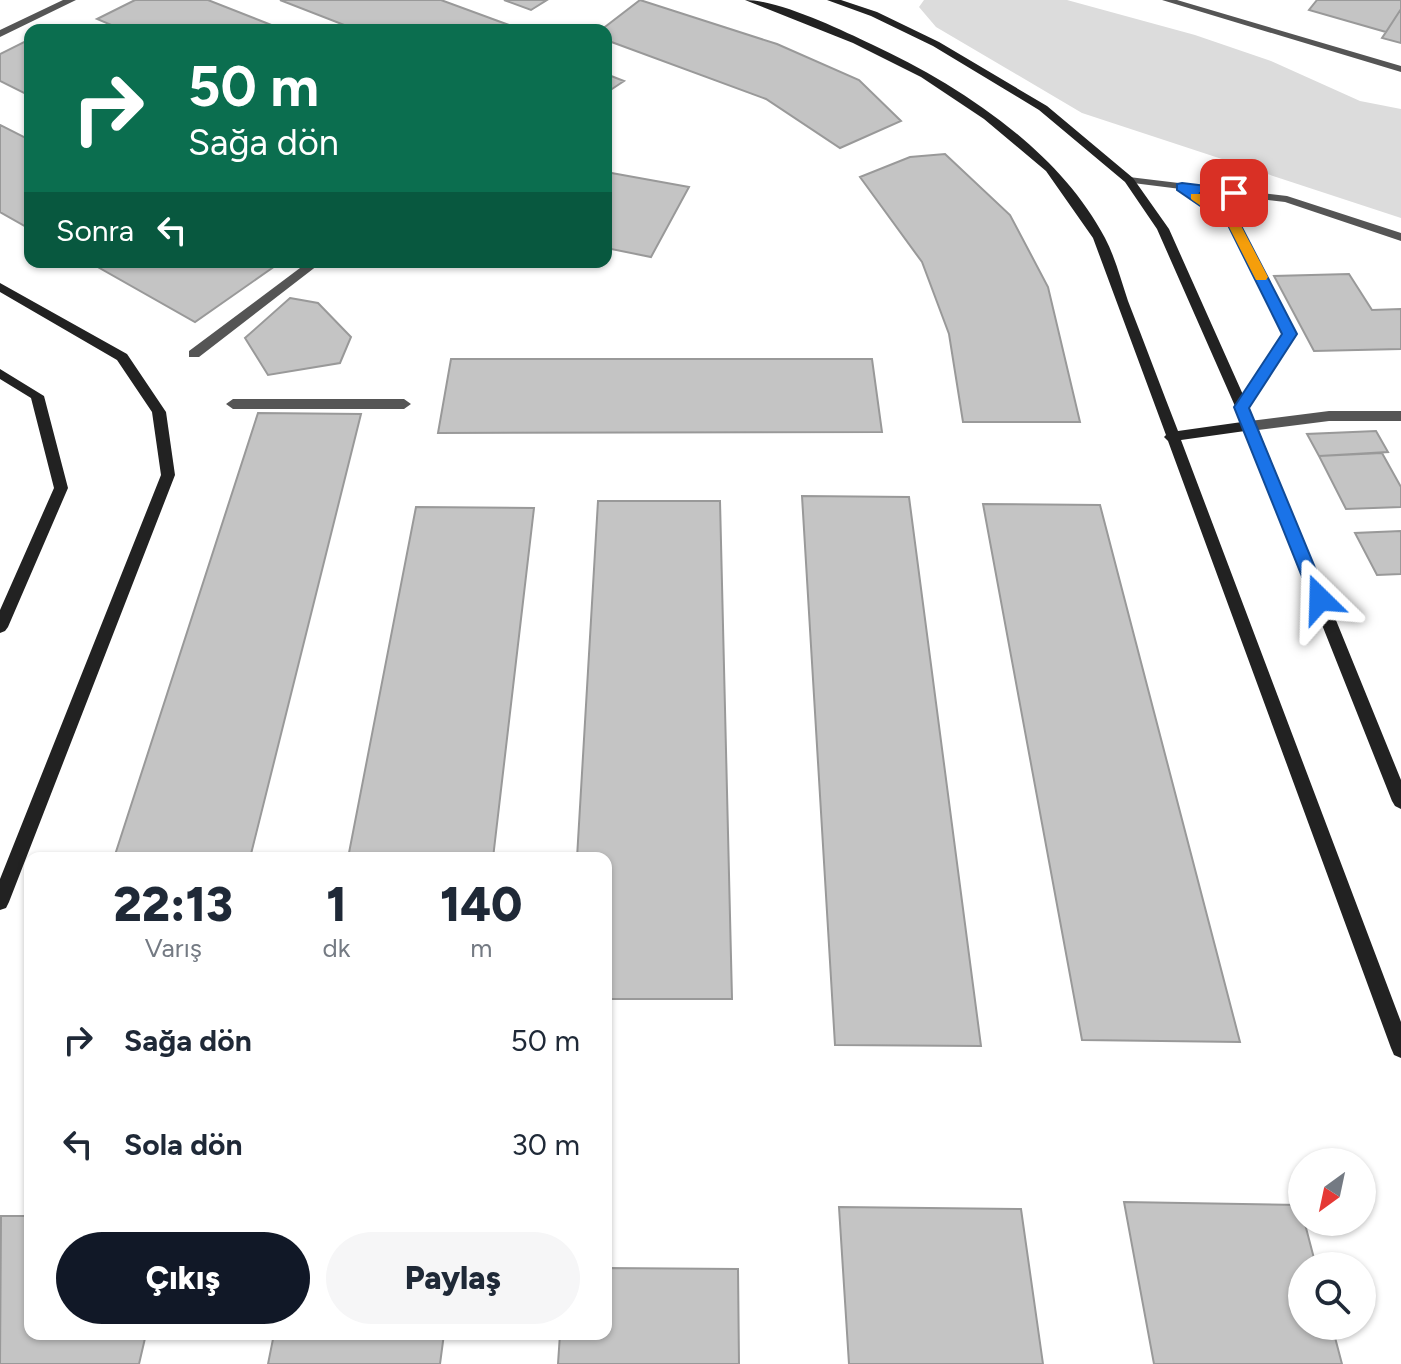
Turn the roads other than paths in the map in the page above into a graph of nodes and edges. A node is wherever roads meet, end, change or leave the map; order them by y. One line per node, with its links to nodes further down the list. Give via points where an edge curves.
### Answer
1 (71, 0): 5 (street)
2 (750, 0): 19 (main road, via 900,60 970,103 1052,171 1099,238)
3 (832, 0): 7 (main road, via 936,44 1043,108)
4 (1167, 0): 6 (street)
5 (0, 34)
6 (1401, 69)
7 (1129, 180): 8 (street); 16 (main road, via 1163,229)
8 (1182, 187): 9 (street, via 1287,199); 16 (street, via 1234,223 1290,334)
9 (1401, 237)
10 (308, 268): 12 (street)
11 (0, 287): 22 (main road, via 122,357 159,412 168,475)
12 (194, 354)
13 (0, 373): 20 (main road, via 37,396 61,488)
14 (233, 404): 15 (street)
15 (404, 404)
16 (1241, 407): 18 (main road)
17 (1401, 416): 18 (street, via 1329,416)
18 (1250, 426): 19 (main road); 21 (main road)
19 (1171, 437): 23 (main road)
20 (0, 627)
21 (1401, 801)
22 (0, 902)
23 (1401, 1048)

